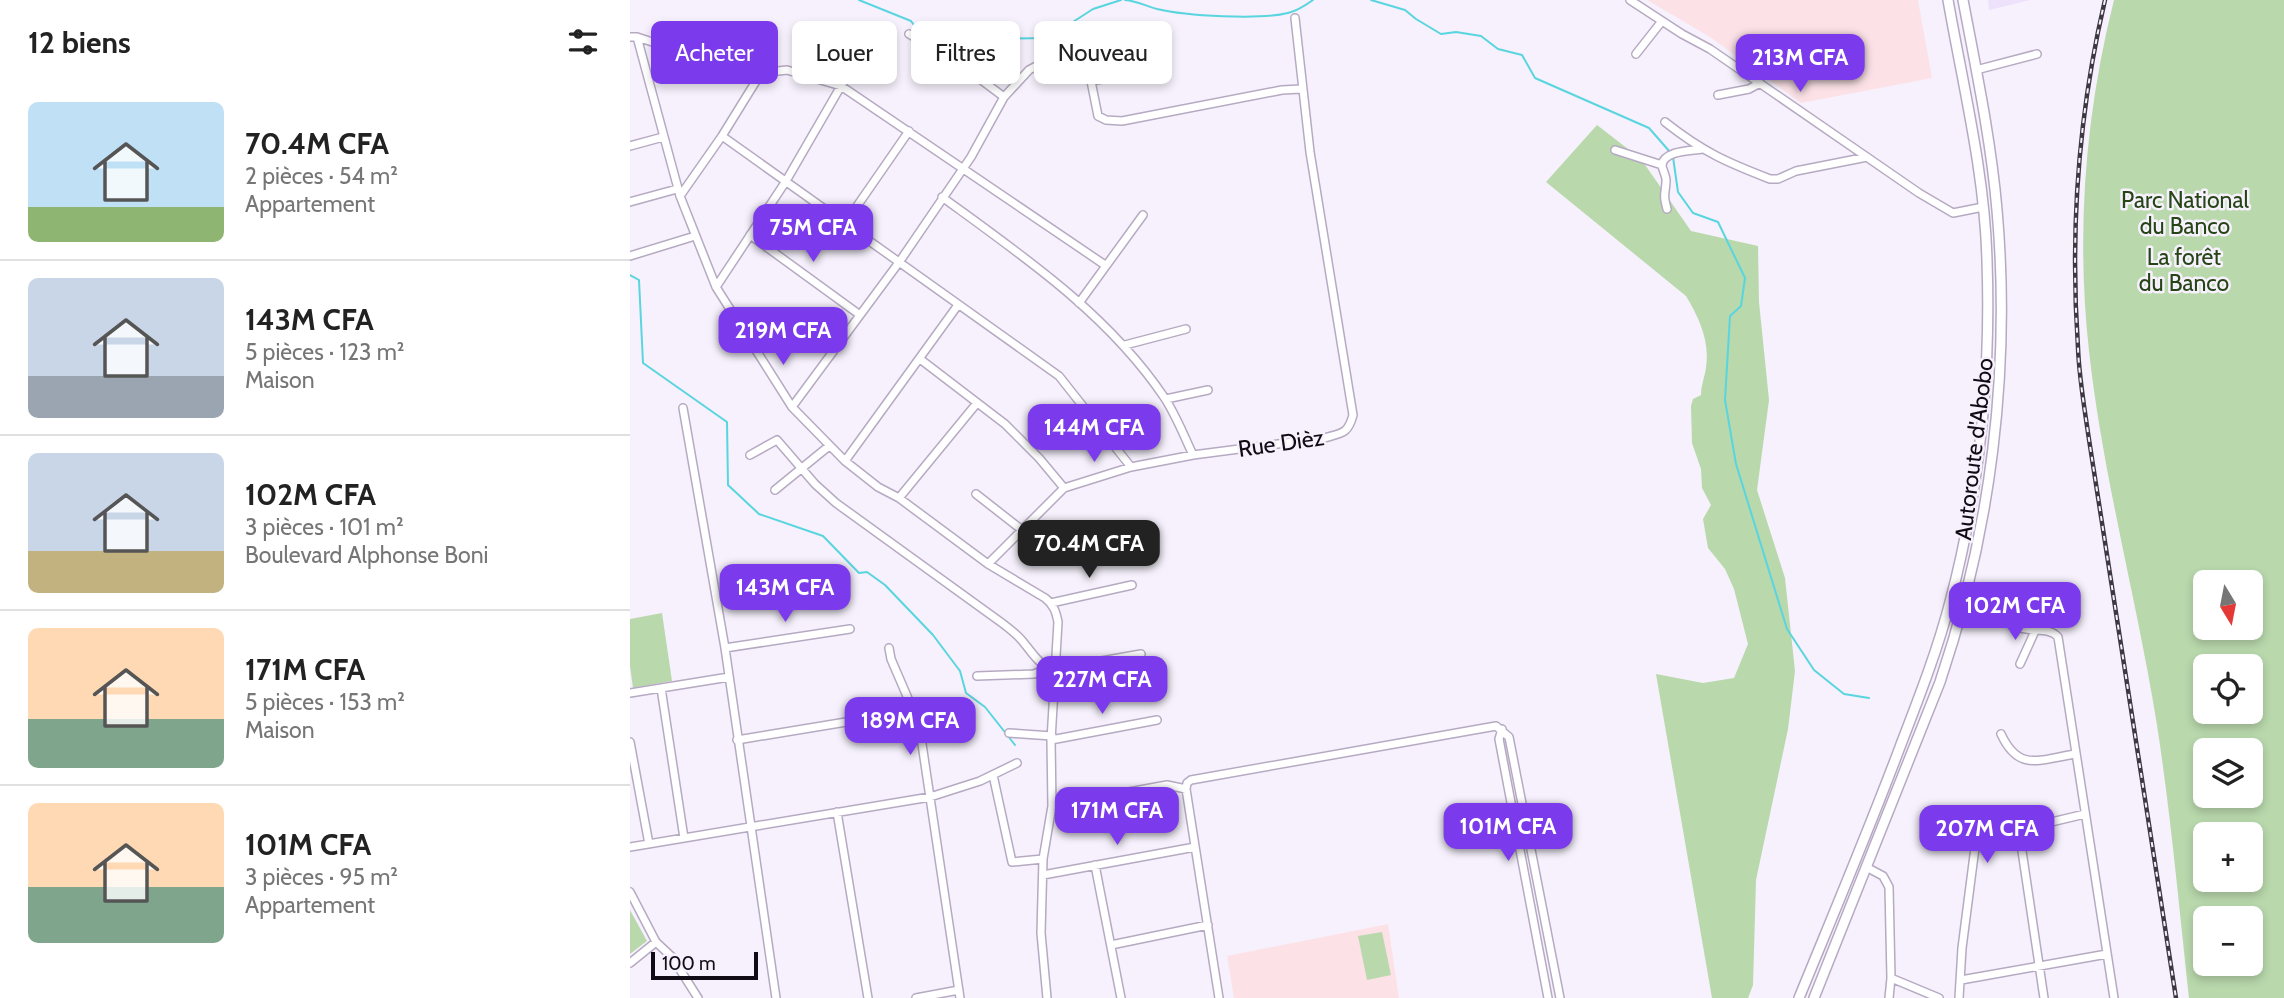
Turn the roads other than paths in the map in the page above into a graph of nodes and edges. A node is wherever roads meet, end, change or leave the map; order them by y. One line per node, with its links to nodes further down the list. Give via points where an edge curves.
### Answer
1 (1630, 0): 5 (street)
2 (1948, 0): 35 (main road, Autoroute d'Abobo)
3 (1963, 0): 12 (main road)
4 (1294, 18): 18 (street)
5 (1662, 21): 9 (street); 14 (street)
6 (909, 34): 20 (street)
7 (633, 37): 8 (street); 24 (street)
8 (651, 43)
9 (1636, 54)
10 (2037, 54): 12 (street)
11 (1034, 67): 20 (street)
12 (1976, 70): 70 (main road, via 1997,208 2000,359 1989,483)
13 (778, 71): 17 (street)
14 (1760, 83): 19 (street); 28 (street)
15 (754, 84): 23 (street)
16 (1092, 84): 18 (street, via 1098,116 1122,121)
17 (841, 86): 22 (street); 31 (street)
18 (1301, 89): 58 (street, Rue Dièz, via 1353,415 1350,426 1324,438)
19 (1718, 95)
20 (1004, 97): 30 (street)
21 (1665, 122): 27 (street)
22 (909, 131): 30 (street); 38 (street)
23 (722, 136): 31 (street); 32 (street)
24 (663, 137): 25 (street); 32 (street)
25 (630, 146)
26 (1615, 149): 29 (street)
27 (1703, 149): 28 (street, via 1770,179); 29 (street, via 1673,153)
28 (1868, 157): 35 (street, via 1954,213)
29 (1663, 163): 36 (street)
30 (963, 168): 33 (street); 43 (street)
31 (786, 181): 38 (street); 39 (street)
32 (678, 193): 34 (street); 40 (street)
33 (942, 197): 42 (street); 45 (street)
34 (630, 202)
35 (1983, 207): 127 (main road, Autoroute d'Abobo, via 1987,281 1983,403 1960,563 1927,676)
36 (1667, 209)
37 (1143, 215): 43 (street)
38 (846, 222): 42 (street)
39 (750, 235): 44 (street); 47 (street)
40 (695, 236): 41 (street); 44 (street)
41 (630, 256)
42 (900, 261): 46 (street); 47 (street)
43 (1105, 265): 45 (street)
44 (716, 287): 54 (street)
45 (1079, 303): 49 (street)
46 (958, 305): 50 (street); 60 (street, via 1059,376)
47 (860, 315): 54 (street)
48 (1186, 329): 49 (street)
49 (1125, 345): 52 (street)
50 (920, 359): 53 (street); 59 (street)
51 (1208, 390): 52 (street)
52 (1166, 399): 58 (street)
53 (977, 403): 62 (street, via 1039,458); 65 (street)
54 (792, 407): 56 (street)
55 (683, 408): 73 (street)
56 (829, 446): 59 (street); 61 (street)
57 (750, 455): 61 (street, via 777,440)
58 (1194, 455): 60 (street, Rue Dièz)
59 (845, 461): 65 (street)
60 (1131, 467): 62 (street, Rue Dièz)
61 (801, 469): 63 (street); 77 (street, via 836,503 1002,623)
62 (1064, 488): 66 (street, Rue Dièz)
63 (775, 489)
64 (976, 494): 66 (street)
65 (899, 498): 67 (street)
66 (1022, 530): 67 (street, Rue Dièz)
67 (988, 564): 69 (street)
68 (1132, 585): 69 (street)
69 (1051, 603): 77 (street, via 1058,622)
70 (1964, 606): 72 (street); 106 (main road, via 1940,682)
71 (850, 629): 73 (street)
72 (2035, 631): 76 (street); 90 (street, via 2051,631 2058,637)
73 (725, 648): 79 (street)
74 (889, 648): 82 (street)
75 (1141, 654): 77 (street)
76 (2020, 664)
77 (1052, 669): 78 (street); 87 (street)
78 (977, 676)
79 (729, 677): 80 (street); 88 (street)
80 (661, 688): 81 (street); 100 (street)
81 (630, 693)
82 (913, 710): 88 (street); 94 (street)
83 (1157, 720): 87 (street)
84 (1502, 729): 93 (street, via 1487,726 1191,779); 125 (street, via 1499,739); 126 (street, via 1509,737)
85 (1009, 733): 87 (street)
86 (2001, 734): 90 (street, via 2015,757 2024,761)
87 (1051, 738): 95 (street)
88 (737, 740): 98 (street)
89 (630, 742): 101 (street)
90 (2076, 754): 97 (street)
91 (1017, 763): 92 (street)
92 (993, 775): 94 (street); 104 (street, via 1012,862)
93 (1186, 789): 95 (street, via 1167,785); 102 (street)
94 (930, 797): 96 (street); 117 (street)
95 (1052, 806): 104 (street)
96 (837, 812): 98 (street); 120 (street)
97 (2085, 814): 99 (street); 112 (street)
98 (752, 826): 100 (street); 119 (street)
99 (2019, 831): 114 (street); 116 (street, via 1976,840)
100 (684, 838): 101 (street)
101 (649, 844): 103 (street)
102 (1195, 847): 105 (street); 109 (street)
103 (630, 848)
104 (1043, 859): 107 (street)
105 (1095, 865): 107 (street); 111 (street)
106 (1868, 868): 115 (street, via 1883,876 1889,887); 128 (main road)
107 (1043, 875): 122 (street, via 1041,933)
108 (630, 892): 110 (street)
109 (1208, 926): 111 (street); 124 (street)
110 (656, 942): 113 (street); 118 (street, via 672,957)
111 (1111, 944): 123 (street)
112 (2107, 954): 114 (street); 133 (street)
113 (630, 963)
114 (2040, 967): 116 (street); 132 (street)
115 (1891, 978): 129 (street); 130 (street)
116 (1961, 980): 131 (street)
117 (960, 994): 121 (street)
118 (698, 998)
119 (776, 998)
120 (868, 998)
121 (916, 998)
122 (1047, 998)
123 (1121, 998)
124 (1219, 998)
125 (1548, 998)
126 (1560, 998)
127 (1799, 998)
128 (1814, 998)
129 (1889, 998)
130 (1939, 998)
131 (1959, 998)
132 (2045, 998)
133 (2115, 998)

